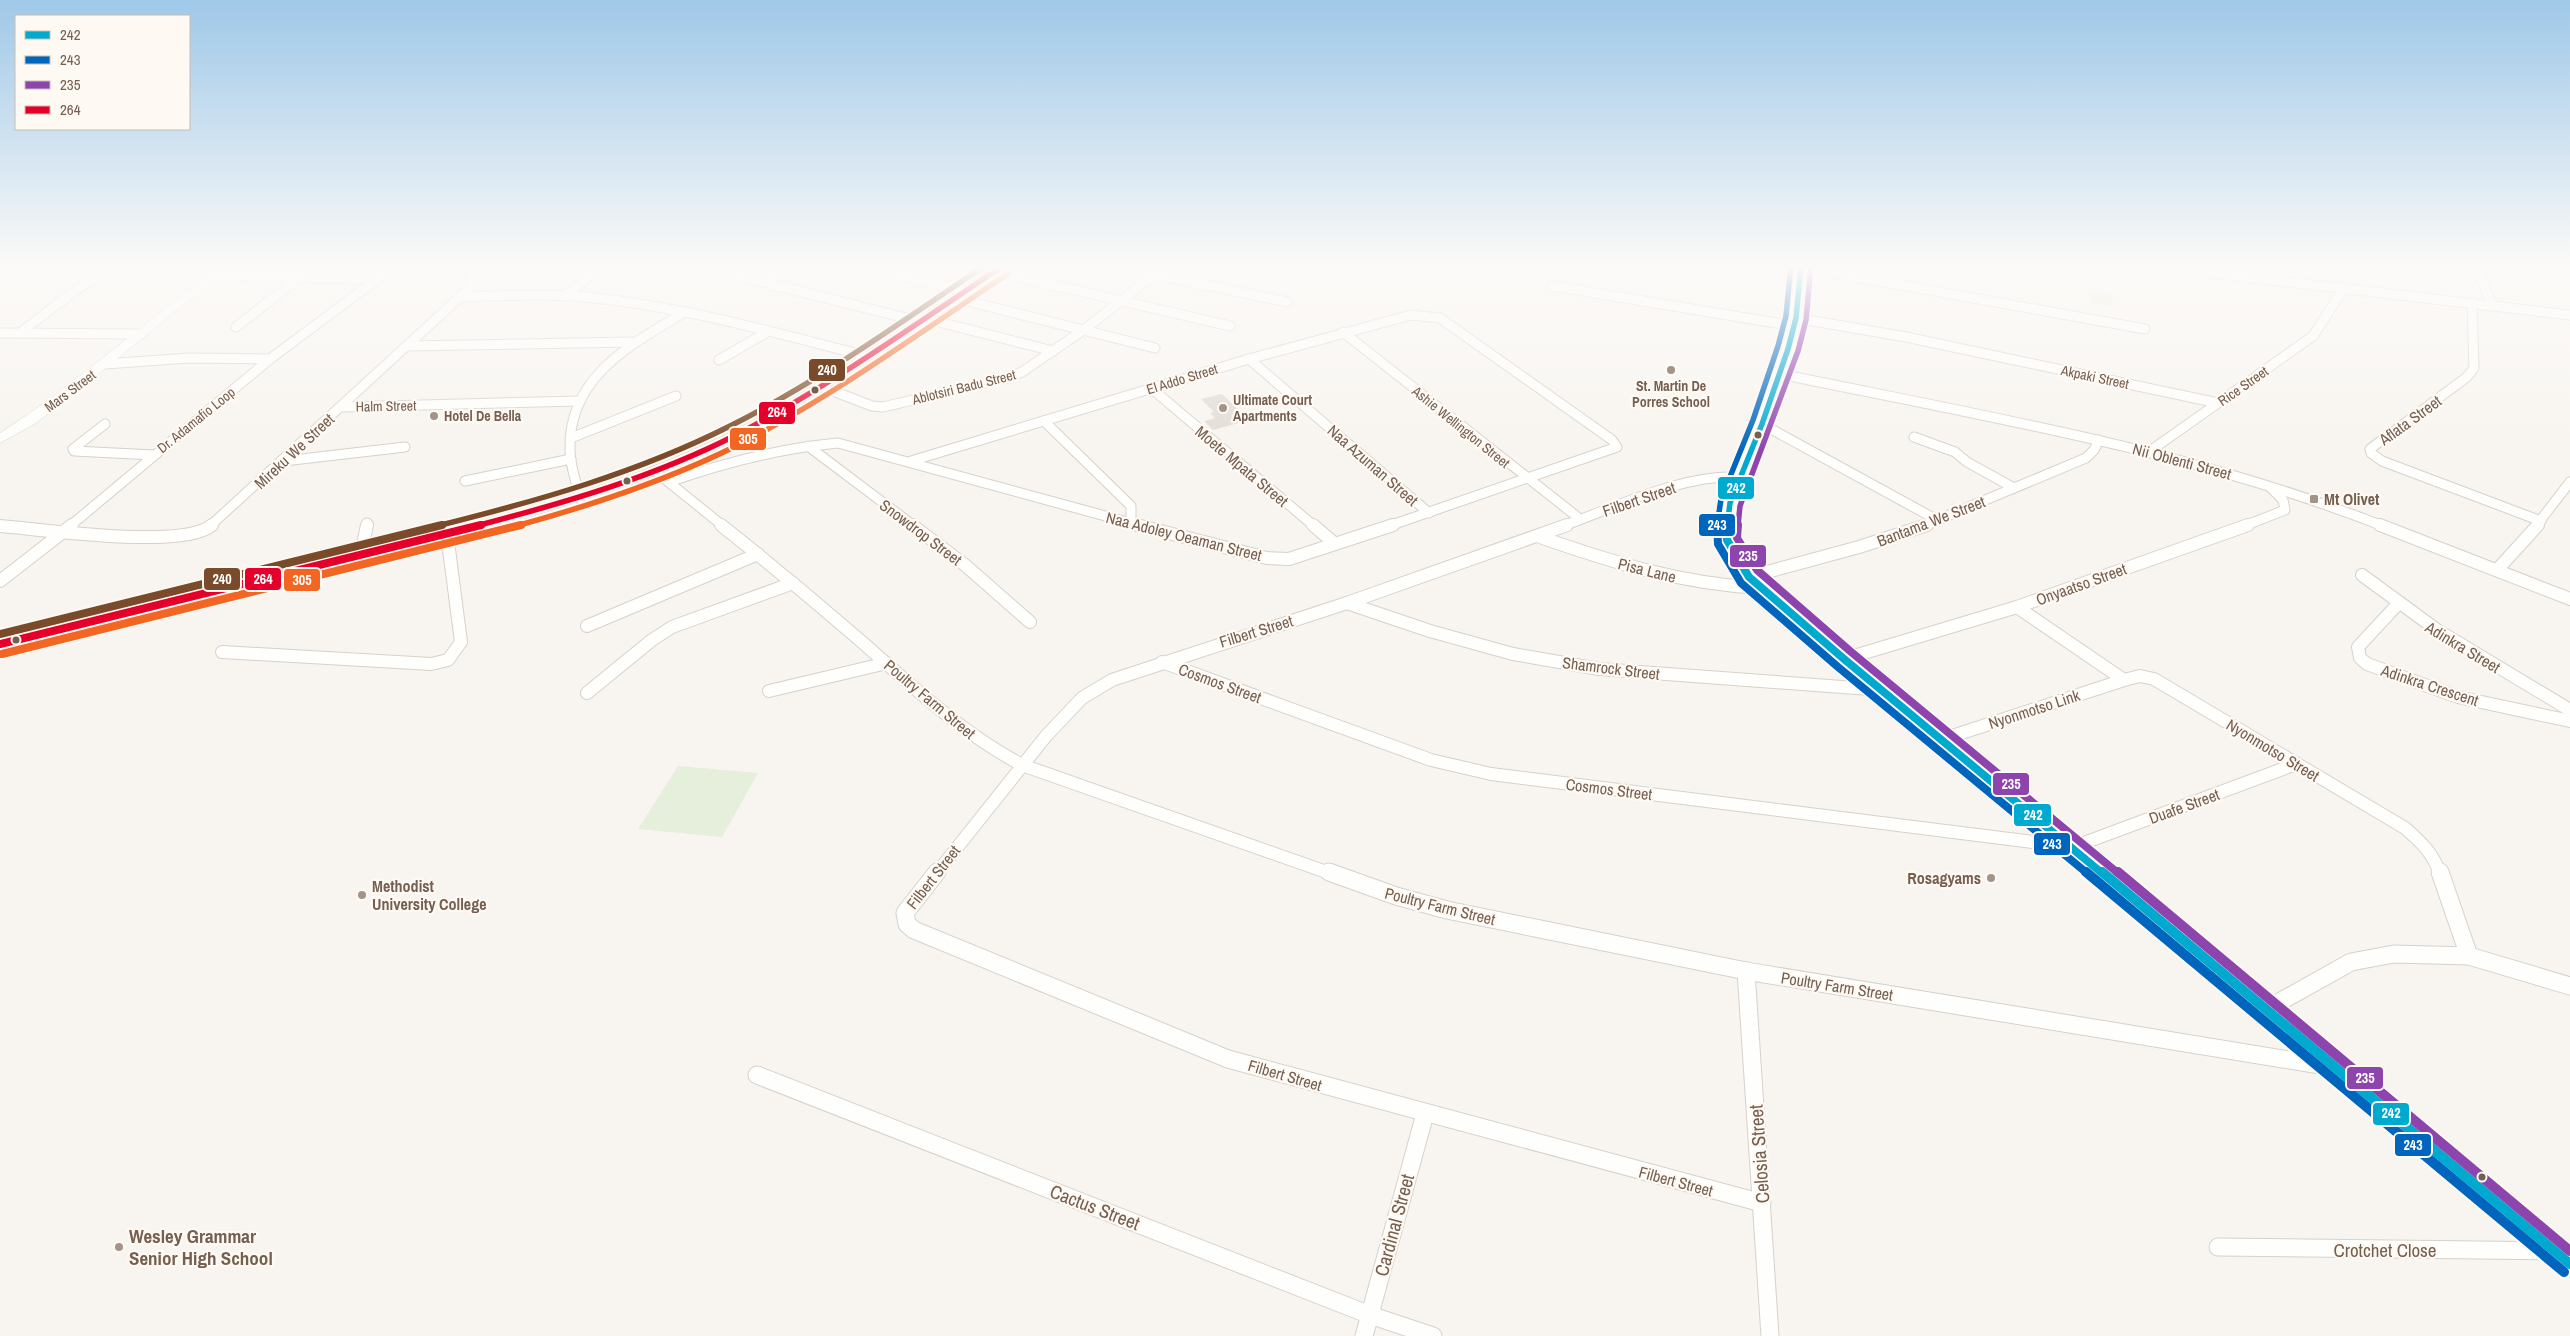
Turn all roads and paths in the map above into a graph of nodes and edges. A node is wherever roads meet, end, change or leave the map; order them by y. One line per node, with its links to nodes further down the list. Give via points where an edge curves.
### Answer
1 (27, 327): 19 (street)
2 (150, 327): 23 (main road, Mars Street)
3 (312, 327): 29 (street, Dr. Adamafio Loop)
4 (427, 327): 25 (street, Mireku We Street)
5 (659, 327): 24 (street)
6 (749, 327): 20 (street)
7 (909, 327): 28 (main road)
8 (952, 327): 27 (street)
9 (1079, 327): 17 (street)
10 (1362, 327): 21 (street, El Addo Street)
11 (1453, 327): 49 (street, El Addo Street, via 1612,440 1617,445)
12 (1793, 327): 33 (main road)
13 (1833, 327): 38 (street, Akpaki Street, via 1915,339)
14 (2136, 327): 18 (street)
15 (2319, 327): 38 (street, Rice Street, via 2313,336)
16 (2473, 327): 67 (street, Aflata Street, via 2474,368 2467,377 2370,449 2371,453 2382,461)
17 (1085, 329): 26 (street); 27 (street, Ablotsiri Badu Street)
18 (2145, 329)
19 (21, 332): 22 (street); 23 (street)
20 (768, 332): 28 (street); 31 (street)
21 (1343, 332): 30 (street, El Addo Street); 57 (street, Ashie Wellington Street)
22 (0, 333)
23 (142, 334): 32 (main road, Mars Street)
24 (633, 342): 25 (street); 37 (street, via 605,364)
25 (406, 346): 39 (street, Mireku We Street)
26 (1155, 348)
27 (1054, 351): 34 (street, Ablotsiri Badu Street, via 1007,378 883,407 872,406)
28 (866, 356): 34 (main road)
29 (270, 359): 32 (street, via 189,358); 51 (street, Dr. Adamafio Loop)
30 (1249, 359): 35 (street, El Addo Street); 64 (street, Naa Azuman Street)
31 (719, 360)
32 (105, 364): 45 (main road, Mars Street, via 36,417)
33 (1780, 374): 42 (main road); 46 (street, Nii Oblenti Street)
34 (820, 386): 55 (main road, via 744,431)
35 (1151, 388): 40 (street, El Addo Street); 74 (street, Moete Mpata Street)
36 (676, 396): 44 (street)
37 (580, 401): 39 (street, Halm Street); 44 (street)
38 (2218, 403): 50 (street, Rice Street)
39 (342, 407): 53 (street, Mireku We Street)
40 (1044, 421): 54 (street, El Addo Street); 69 (street, via 1131,506)
41 (105, 424): 51 (street, via 73,449 74,452)
42 (1762, 424): 56 (main road); 66 (street)
43 (1914, 437): 62 (street, via 1955,452)
44 (570, 438): 52 (street)
45 (0, 439)
46 (2099, 440): 50 (street, Nii Oblenti Street); 62 (street, Bantama We Street, via 2086,458)
47 (808, 446): 54 (street, Naa Adoley Oeaman Street, via 838,442); 59 (street, Naa Adoley Oeaman Street, via 720,466); 86 (street, Snowdrop Street, via 965,565)
48 (405, 447): 53 (street)
49 (1613, 450): 57 (street, Naa Adoley Oeaman Street)
50 (2150, 452): 61 (street, Nii Oblenti Street)
51 (154, 455): 71 (street, Dr. Adamafio Loop)
52 (571, 459): 58 (street); 63 (street)
53 (284, 461): 71 (street, Mireku We Street, via 214,524 198,534 178,537)
54 (910, 461): 69 (street, Naa Adoley Oeaman Street)
55 (655, 471): 59 (street, Poultry Farm Street); 63 (main road)
56 (1739, 477): 65 (street, Filbert Street, via 1702,478); 81 (main road, via 1726,518 1727,540)
57 (1526, 479): 64 (street, Naa Adoley Oeaman Street); 65 (street, Ashie Wellington Street)
58 (465, 481)
59 (669, 482): 75 (street, Poultry Farm Street)
60 (2570, 482): 67 (street)
61 (2268, 485): 77 (street, Nii Oblenti Street); 85 (street, Onyaatso Street, via 2285,505 2285,510 2278,514)
62 (2014, 488): 66 (street, Bantama We Street)
63 (580, 499): 72 (main road)
64 (1429, 513): 74 (street, Naa Adoley Oeaman Street)
65 (1580, 519): 73 (street, Filbert Street)
66 (1939, 520): 81 (street, Bantama We Street)
67 (2541, 521): 77 (street)
68 (367, 523): 76 (street)
69 (1131, 523): 74 (street, Naa Adoley Oeaman Street, via 1267,558 1289,559)
70 (0, 526): 71 (street, Mireku We Street)
71 (63, 532): 79 (street, Dr. Adamafio Loop)
72 (447, 534): 76 (main road); 89 (street, via 461,642 448,660 431,664)
73 (1537, 536): 81 (street, Pisa Lane, via 1606,560 1668,576 1707,584); 83 (street, Filbert Street)
74 (1334, 543)
75 (758, 554): 80 (street, Poultry Farm Street); 87 (street)
76 (361, 555): 88 (main road)
77 (2498, 570): 82 (street, Nii Oblenti Street)
78 (2362, 576): 84 (street, Adinkra Street)
79 (0, 581)
80 (792, 583): 91 (street, Poultry Farm Street); 96 (street, via 672,627)
81 (1755, 583): 90 (main road)
82 (2570, 599)
83 (1348, 603): 92 (street, Filbert Street); 94 (street, Shamrock Street, via 1430,631 1513,654 1599,669)
84 (2398, 605): 97 (street, Adinkra Street); 98 (street, Adinkra Crescent, via 2358,647 2360,658 2367,664 2458,697)
85 (2017, 607): 90 (street, Onyaatso Street); 93 (street)
86 (1030, 622)
87 (587, 626)
88 (0, 644)
89 (222, 652)
90 (1844, 659): 94 (main road)
91 (887, 662): 95 (street); 101 (street, Poultry Farm Street, via 956,724)
92 (1162, 662): 101 (street, Filbert Street, via 1112,680 1082,698); 102 (street, Cosmos Street, via 1431,760 1491,774)
93 (2124, 680): 99 (street, Nyonmotso Link); 100 (street, Nyonmotso Street, via 2140,676 2167,684)
94 (1883, 690): 99 (main road)
95 (770, 691)
96 (587, 693)
97 (2570, 710)
98 (2570, 721)
99 (1943, 739): 102 (main road)
100 (2296, 764): 102 (street, Duafe Street); 103 (street, Nyonmotso Street, via 2405,828 2423,842 2435,859)
101 (1022, 765): 104 (street, Poultry Farm Street, via 1447,910); 109 (street, Filbert Street, via 905,913 914,930 1228,1059)
102 (2073, 847): 106 (main road)
103 (2469, 956): 105 (street); 106 (street, via 2394,954 2351,962)
104 (1746, 971): 107 (street, Poultry Farm Street); 110 (street, Celosia Street)
105 (2570, 986)
106 (2267, 1009): 107 (main road)
107 (2337, 1068): 112 (main road)
108 (757, 1075): 113 (street, Cactus Street)
109 (1425, 1114): 110 (street, Filbert Street); 113 (street, Cardinal Street)
110 (1762, 1203): 116 (street, Celosia Street)
111 (2218, 1247): 112 (street, Crotchet Close)
112 (2564, 1255)
113 (1370, 1315): 114 (street, Cardinal Street); 115 (street, Cactus Street)
114 (1364, 1336)
115 (1433, 1336)
116 (1770, 1336)

